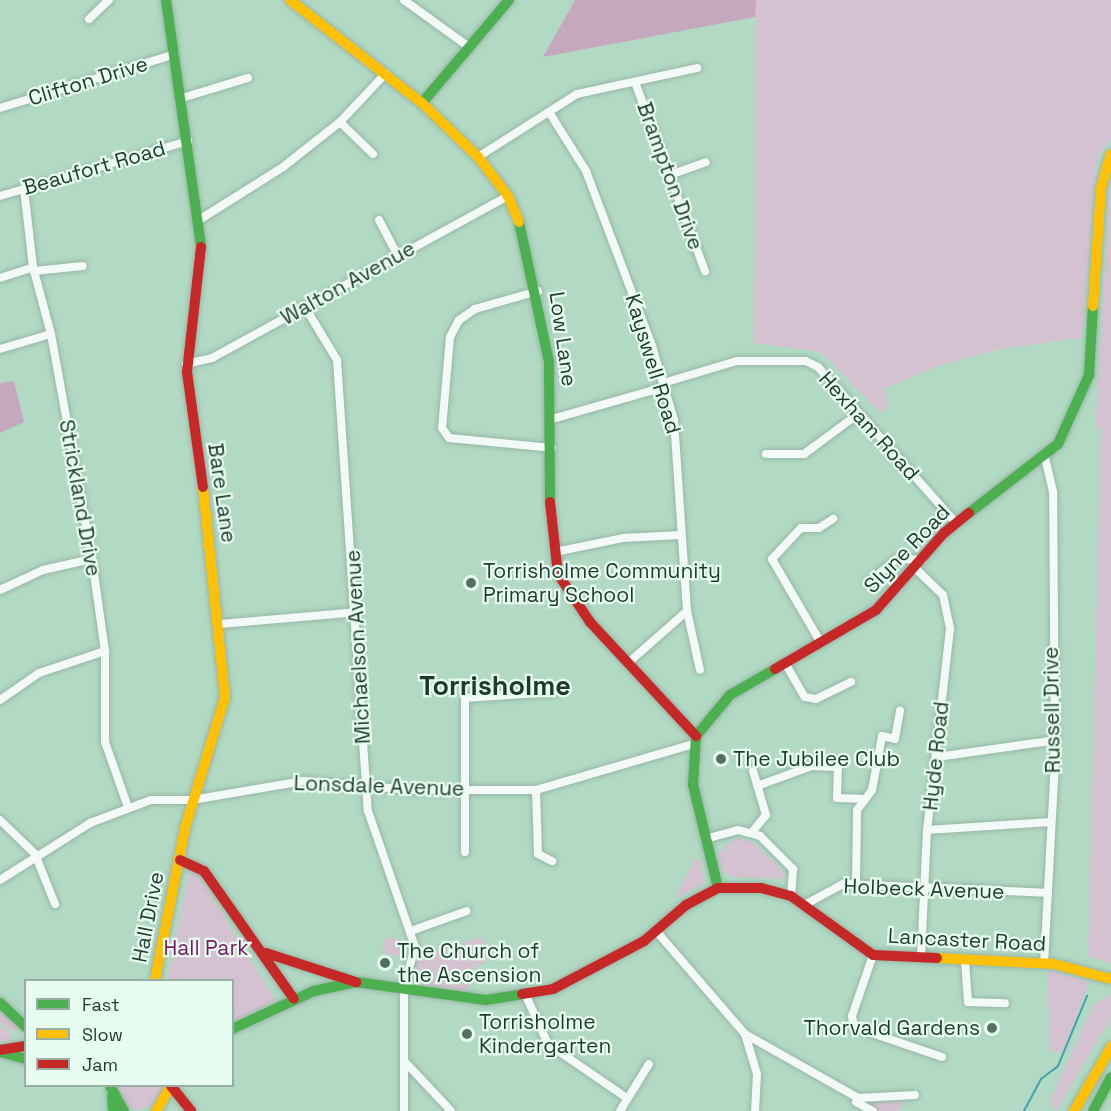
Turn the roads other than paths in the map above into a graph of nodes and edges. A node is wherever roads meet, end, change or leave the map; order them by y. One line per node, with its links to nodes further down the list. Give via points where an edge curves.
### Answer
1 (109, 0): 6 (street)
2 (166, 0): 8 (main road, Bare Lane)
3 (290, 0): 10 (main road, Low Lane)
4 (405, 0): 7 (street)
5 (509, 0): 7 (main road)
6 (89, 19)
7 (469, 47): 14 (main road)
8 (175, 54): 13 (main road, Bare Lane); 15 (street, Clifton Drive)
9 (697, 68): 12 (street)
10 (386, 73): 14 (main road, Low Lane); 17 (street)
11 (248, 78): 13 (street)
12 (635, 82): 16 (street, via 577,94); 23 (street, Brampton Drive)
13 (182, 98): 18 (main road, Bare Lane)
14 (422, 103): 21 (main road, Low Lane)
15 (0, 108)
16 (549, 112): 21 (street); 39 (street, Kayswell Road, via 586,171)
17 (340, 122): 19 (street); 27 (street, via 283,167)
18 (188, 141): 24 (street, Beaufort Road); 27 (main road, Bare Lane)
19 (373, 154)
20 (1111, 154): 44 (main road, Slyne Road, via 1101,188 1089,375 1069,426)
21 (478, 157): 26 (main road, Low Lane)
22 (706, 162): 23 (street)
23 (668, 176): 32 (street, Brampton Drive)
24 (24, 189): 25 (street, Beaufort Road); 31 (street, Strickland Drive)
25 (0, 196)
26 (508, 196): 29 (street, Walton Avenue); 34 (main road, Low Lane, via 527,240)
27 (199, 220): 38 (main road, Bare Lane, via 200,298)
28 (379, 220): 29 (street)
29 (398, 256): 35 (street, Walton Avenue)
30 (83, 266): 31 (street)
31 (34, 269): 33 (street); 36 (street, Strickland Drive)
32 (705, 271)
33 (0, 278)
34 (538, 291): 41 (main road, Low Lane); 42 (street, via 475,309 459,320 450,337 442,428 450,438)
35 (305, 307): 38 (street, Walton Avenue, via 212,358); 54 (street, Michaelson Avenue, via 337,360)
36 (51, 334): 37 (street); 49 (street, Strickland Drive)
37 (0, 349)
38 (186, 364): 55 (main road, Bare Lane)
39 (664, 385): 40 (street, Hexham Road, via 737,361 806,361 818,367); 41 (street, Hexham Road); 47 (street, Kayswell Road, via 676,432)
40 (858, 414): 43 (street, via 804,454); 46 (street, Hexham Road)
41 (552, 419): 42 (main road, Low Lane)
42 (552, 448): 48 (main road, Low Lane)
43 (766, 454)
44 (1045, 458): 46 (main road, Slyne Road); 66 (street, Russell Drive, via 1053,492)
45 (833, 519): 56 (street, via 819,528 801,528 778,548 772,559)
46 (956, 523): 50 (main road, Slyne Road)
47 (681, 535): 48 (street, via 623,538); 53 (street, Kayswell Road)
48 (555, 552): 58 (main road, Low Lane, via 562,584)
49 (92, 559): 52 (street, via 43,570); 57 (street, Strickland Drive)
50 (919, 564): 51 (street, via 897,559); 56 (main road, Slyne Road, via 876,610); 67 (street, Hyde Road, via 943,595 950,629)
51 (868, 583)
52 (0, 590)
53 (687, 611): 58 (street); 60 (street, Kayswell Road)
54 (357, 612): 55 (street); 69 (street, Michaelson Avenue)
55 (221, 624): 74 (main road, Bare Lane, via 224,714)
56 (821, 643): 59 (main road, Slyne Road)
57 (105, 651): 63 (street, via 39,673); 75 (street, Strickland Drive, via 105,742)
58 (628, 663): 65 (main road, Low Lane)
59 (785, 663): 61 (street, via 805,697 816,699); 65 (main road, Slyne Road, via 723,699)
60 (700, 670)
61 (851, 682)
62 (555, 692): 71 (street, via 465,698)
63 (0, 700)
64 (900, 710): 73 (street, via 895,739 882,736 872,790)
65 (694, 740): 72 (street, Lonsdale Avenue, via 568,784); 80 (main road, via 693,785)
66 (1050, 741): 67 (street); 77 (street, Russell Drive)
67 (937, 757): 78 (street, Hyde Road)
68 (753, 771): 70 (street)
69 (366, 785): 71 (street, Lonsdale Avenue); 74 (street, Lonsdale Avenue, via 303,781); 94 (street, Michaelson Avenue, via 368,811)
70 (757, 786): 73 (street, via 812,766 837,767 837,798); 79 (street, via 766,815)
71 (467, 790): 72 (street, Lonsdale Avenue); 81 (street)
72 (536, 790): 84 (street, via 538,854)
73 (860, 798): 86 (street)
74 (192, 800): 75 (street, Lonsdale Avenue); 83 (main road, Bare Lane)
75 (128, 807): 82 (street)
76 (0, 820): 82 (street)
77 (1051, 822): 78 (street); 89 (street, Russell Drive)
78 (927, 830): 87 (street, Hyde Road)
79 (753, 831): 80 (street); 90 (street, via 793,869)
80 (705, 839): 88 (main road)
81 (465, 852)
82 (35, 854): 85 (street); 91 (street)
83 (180, 860): 96 (main road, via 200,866); 101 (main road, Hall Drive)
84 (552, 861)
85 (0, 880)
86 (856, 884): 87 (street, Holbeck Avenue); 92 (street, Holbeck Avenue, via 828,888)
87 (924, 887): 89 (street, Holbeck Avenue); 98 (street, Hyde Road)
88 (718, 888): 90 (main road, Lancaster Road, via 761,888); 95 (main road, Lancaster Road, via 686,905)
89 (1048, 893): 100 (street, Russell Drive)
90 (791, 896): 92 (main road, Lancaster Road)
91 (55, 904)
92 (806, 904): 97 (main road, Lancaster Road)
93 (467, 911): 94 (street)
94 (411, 931): 104 (street, Michaelson Avenue, via 415,947)
95 (656, 931): 105 (main road, Lancaster Road, via 578,978); 113 (street)
96 (263, 952): 103 (main road); 106 (main road)
97 (873, 955): 98 (main road, Lancaster Road); 117 (street, via 852,1016 854,1027)
98 (921, 957): 99 (main road, Lancaster Road)
99 (965, 960): 100 (main road, Lancaster Road); 108 (street, via 968,1002)
100 (1044, 964): 102 (main road, Lancaster Road, via 1087,969)
101 (155, 979)
102 (1111, 979)
103 (356, 982): 104 (main road, Lancaster Road); 106 (main road, Lancaster Road)
104 (404, 987): 105 (main road, Lancaster Road, via 486,1000); 119 (street, Michaelson Avenue)
105 (525, 996): 126 (street, via 548,1044)
106 (294, 999): 112 (main road, Lancaster Road)
107 (0, 1003): 109 (main road)
108 (1005, 1003)
109 (14, 1013): 110 (main road); 111 (main road)
110 (24, 1016)
111 (24, 1025)
112 (234, 1028)
113 (745, 1034): 127 (street); 135 (street, via 756,1074)
114 (24, 1046): 116 (main road)
115 (1111, 1047): 138 (main road)
116 (0, 1051): 118 (main road)
117 (942, 1057)
118 (24, 1058)
119 (405, 1062): 132 (street, Michaelson Avenue); 133 (street)
120 (648, 1064): 126 (street)
121 (1111, 1077): 139 (main road)
122 (170, 1087): 130 (main road)
123 (172, 1087): 131 (main road)
124 (111, 1092): 128 (main road); 129 (main road)
125 (915, 1095): 127 (street)
126 (627, 1098): 134 (street)
127 (857, 1100): 136 (street); 137 (street)
128 (113, 1111)
129 (124, 1111)
130 (156, 1111)
131 (191, 1111)
132 (404, 1111)
133 (451, 1111)
134 (620, 1111)
135 (755, 1111)
136 (850, 1111)
137 (873, 1111)
138 (1074, 1111)
139 (1093, 1111)

